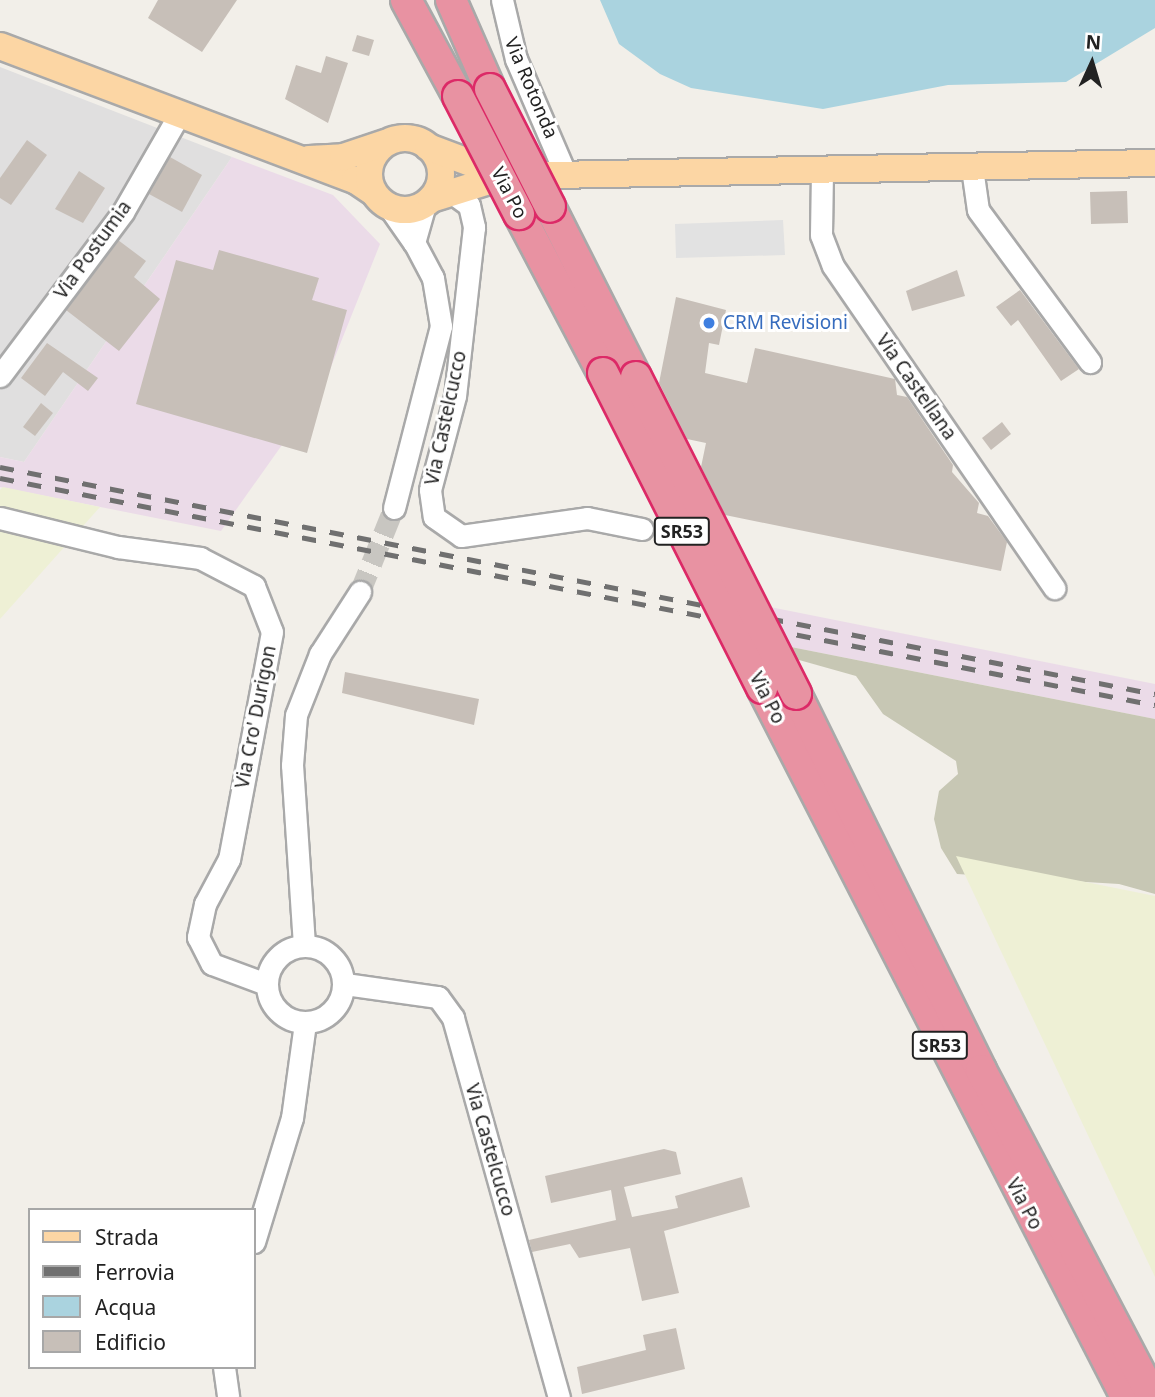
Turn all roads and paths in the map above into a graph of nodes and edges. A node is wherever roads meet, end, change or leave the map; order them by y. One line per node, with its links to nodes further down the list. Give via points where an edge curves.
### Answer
1 (406, 0): 33 (highway, Via Po / SR53, bridge, via 603,373)
2 (450, 0): 34 (highway, Via Po / SR53, bridge, via 490,89 981,1070)
3 (502, 0): 12 (street, Via Rotonda, via 516,59)
4 (0, 47): 5 (main road)
5 (177, 118): 8 (main road); 19 (street, Via Postumia, via 123,212)
6 (385, 143): 7 (main road, via 407,138); 8 (main road, via 343,158); 15 (main road, via 371,161)
7 (428, 146): 13 (main road); 14 (main road, via 441,177)
8 (286, 158): 15 (main road, via 355,180)
9 (1155, 163): 10 (main road)
10 (972, 168): 11 (main road); 18 (street, via 978,210)
11 (822, 171): 12 (main road); 23 (street, Via Castellana, via 821,235 833,266)
12 (566, 175): 13 (main road)
13 (505, 176): 14 (main road)
14 (435, 198): 15 (main road); 16 (street); 17 (street, Via Castelcucco, via 472,212)
15 (381, 200): 16 (street)
16 (419, 252): 17 (street, via 451,284); 20 (street, via 438,295 439,349)
17 (466, 312): 22 (street, Via Castelcucco, via 455,396 430,490 434,517 461,536 587,518)
18 (1090, 362)
19 (0, 376)
20 (394, 508)
21 (0, 518): 26 (street, Via Cro' Durigon, via 118,547 200,558 254,586 272,632 229,859 205,904 198,937 212,964)
22 (642, 529)
23 (1054, 588)
24 (360, 592): 25 (street, via 320,654 296,715 292,765)
25 (304, 944): 26 (street, via 275,960); 27 (street, via 333,959)
26 (266, 984): 28 (street, via 273,1007)
27 (345, 984): 28 (street, via 328,1015); 32 (street, Via Castelcucco, via 438,997 453,1017)
28 (305, 1023): 29 (street, via 292,1118)
29 (256, 1235)
30 (224, 1369): 31 (street)
31 (228, 1397)
32 (559, 1397)
33 (1126, 1397)
34 (1153, 1397)

